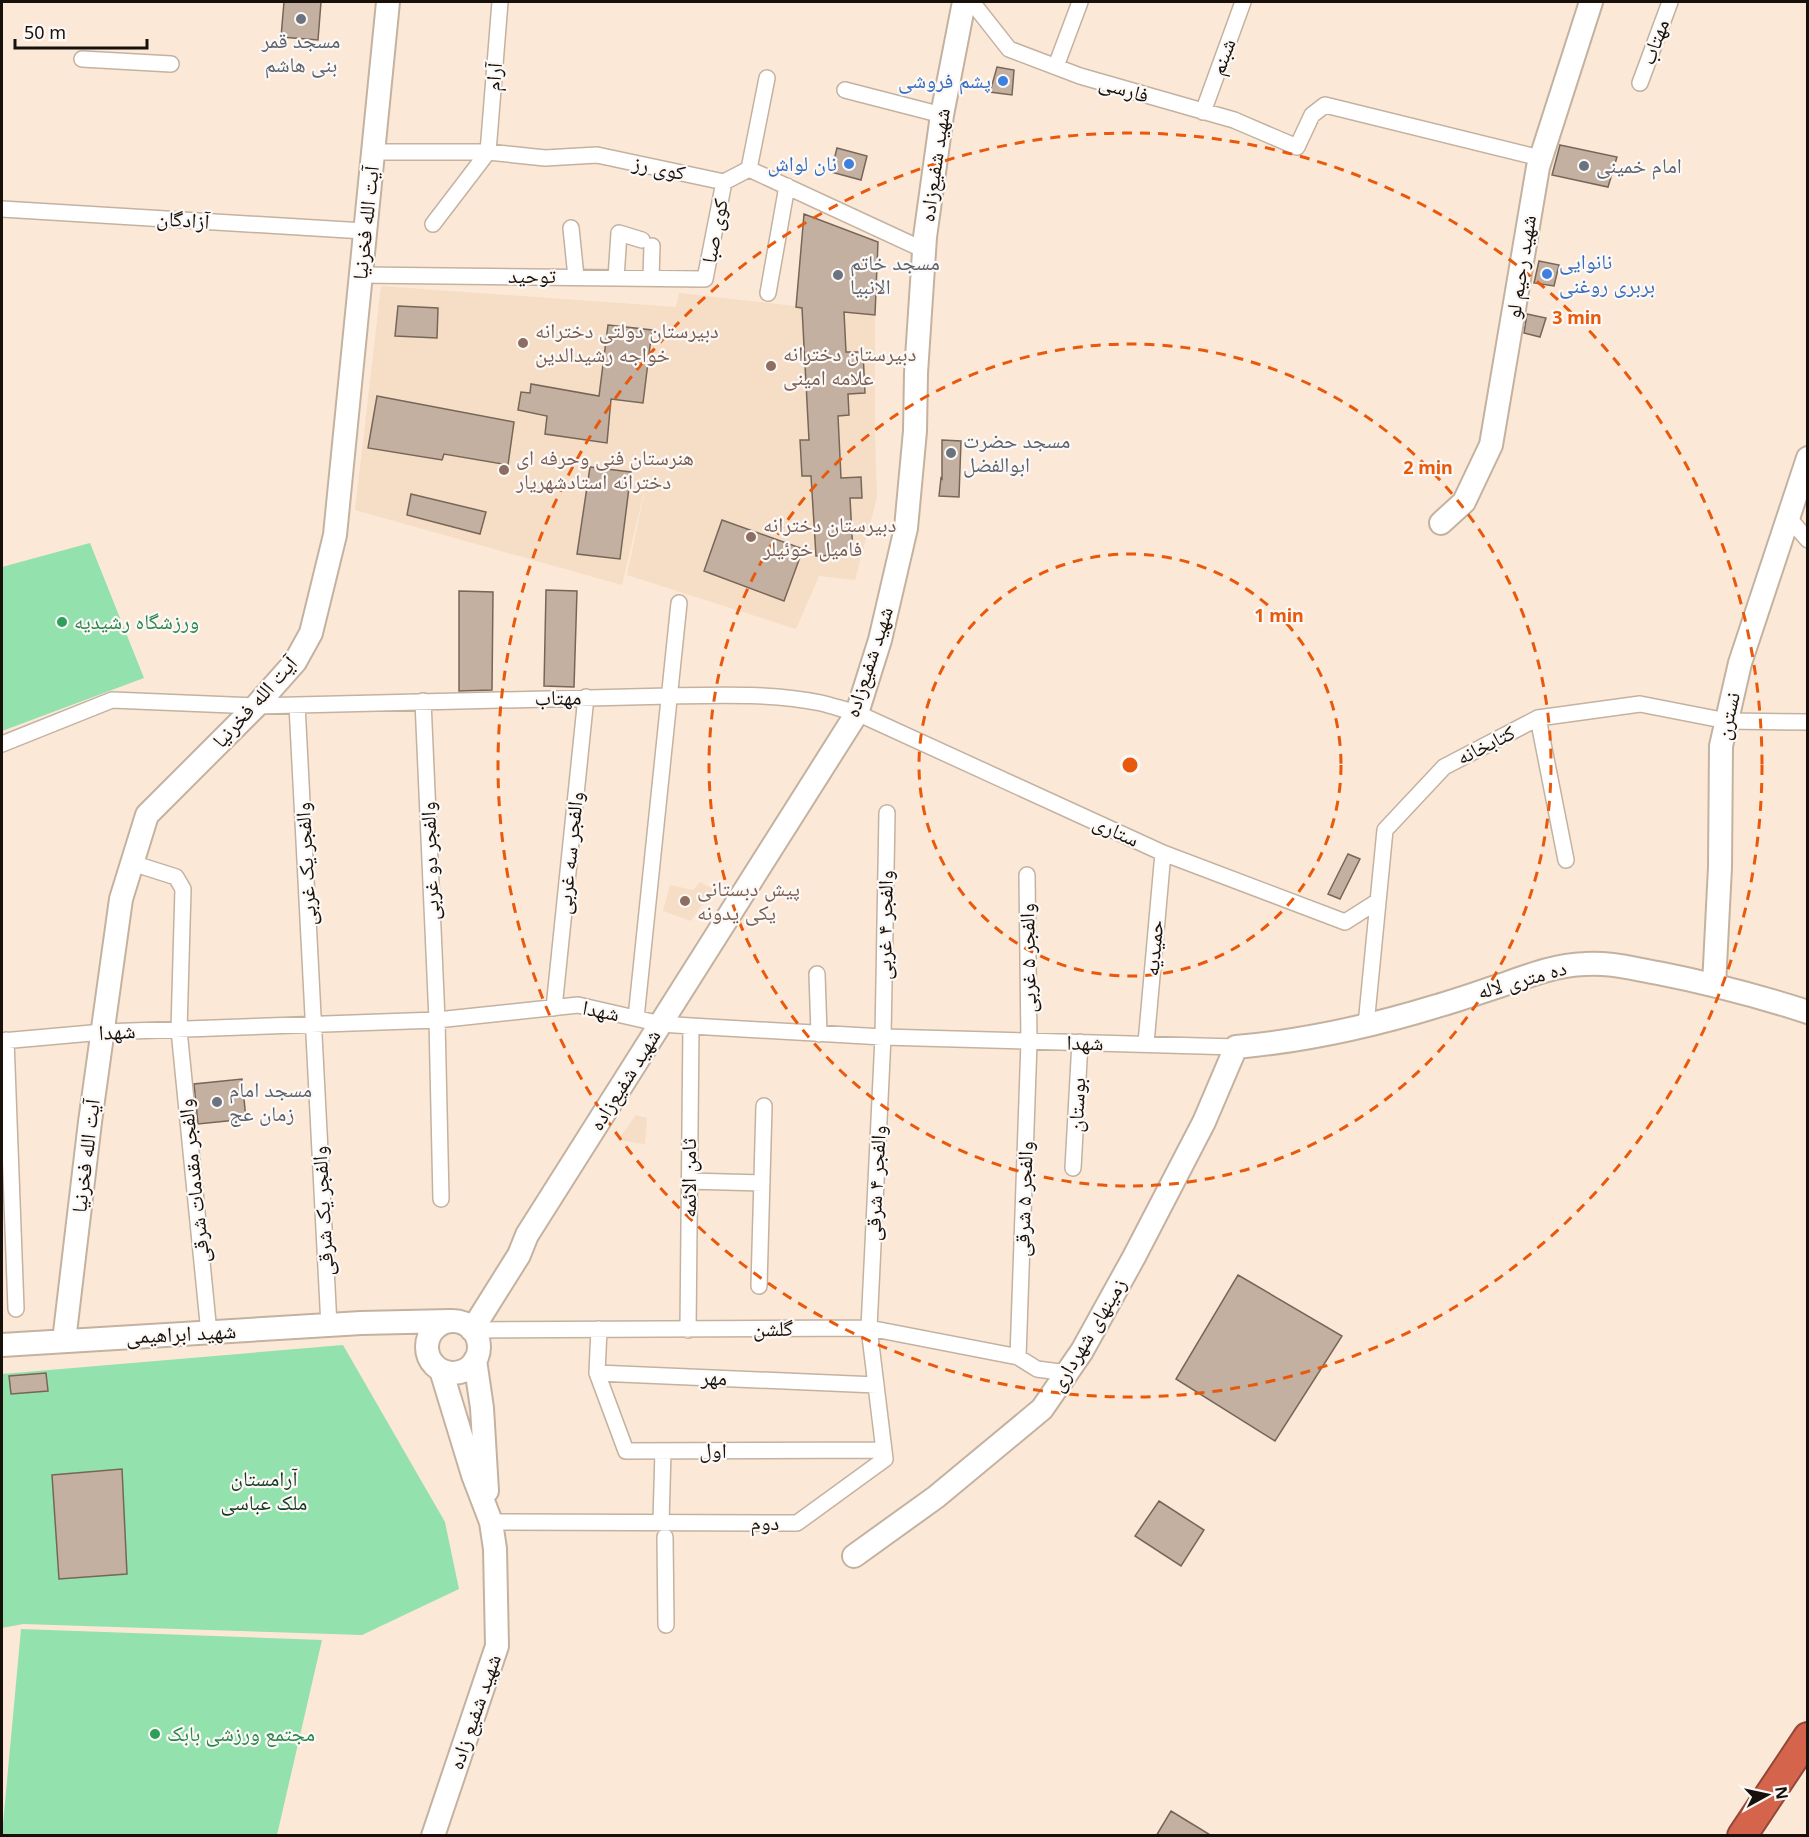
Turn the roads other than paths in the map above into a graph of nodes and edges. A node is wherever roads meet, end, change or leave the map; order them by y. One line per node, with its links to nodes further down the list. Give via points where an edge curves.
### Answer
1 (388, 2): 17 (street, آیت الله فخرنیا)
2 (500, 2): 18 (street, آرام)
3 (964, 2): 16 (street, شهید شفیع‌زاده)
4 (972, 2): 11 (street, فارسی, via 1009,49)
5 (1080, 2): 11 (street)
6 (1243, 2): 15 (street, شبنم)
7 (1591, 2): 19 (street, شهید رحیم لو)
8 (1670, 2): 13 (street, مهتاب)
9 (82, 58): 10 (street)
10 (171, 64)
11 (1056, 66): 15 (street, فارسی)
12 (768, 78): 20 (street)
13 (1640, 83)
14 (845, 90): 16 (street)
15 (1203, 112): 19 (street, فارسی, via 1234,120 1297,147 1312,115 1325,105)
16 (942, 115): 27 (street, شهید شفیع‌زاده)
17 (373, 152): 18 (street, کوی رز); 26 (street, آیت الله فخرنیا)
18 (488, 152): 21 (street, کوی رز, via 545,158 597,155); 24 (street)
19 (1540, 158): 36 (street, شهید رحیم لو, via 1491,445 1464,502)
20 (749, 169): 21 (street); 22 (street)
21 (724, 182): 32 (street, کوی صبا)
22 (787, 186): 27 (street); 33 (street)
23 (2, 209): 26 (street, آزادگان)
24 (433, 224)
25 (571, 228): 29 (street)
26 (364, 231): 28 (street, آیت الله فخرنیا)
27 (924, 250): 44 (street, شهید شفیع‌زاده, via 906,528 880,639)
28 (360, 275): 29 (street, توحید); 43 (street, آیت الله فخرنیا, via 335,535 311,633 295,662)
29 (576, 277): 30 (street, توحید)
30 (615, 278): 31 (street, توحید); 31 (street, via 619,233 647,243)
31 (651, 278): 32 (street, توحید)
32 (705, 279)
33 (768, 293)
34 (1808, 458): 35 (street, نسترن)
35 (1787, 516): 37 (street); 46 (street, نسترن, via 1740,663)
36 (1441, 523)
37 (1808, 540)
38 (679, 603): 39 (street)
39 (669, 696): 40 (street, مهتاب); 44 (street, مهتاب, via 777,698 821,703); 59 (street)
40 (586, 697): 41 (street, مهتاب); 57 (street, والفجر سه غربی)
41 (423, 701): 42 (street, مهتاب); 60 (street, والفجر دو غربی)
42 (297, 705): 43 (street, مهتاب); 61 (street, والفجر یک غربی)
43 (256, 706): 48 (street, مهتاب, via 112,700); 52 (street, آیت الله فخرنیا, via 147,816)
44 (857, 713): 50 (street, ستاری); 62 (street, شهید شفیع‌زاده)
45 (1538, 718): 46 (street, کتابخانه, via 1640,704); 51 (street); 54 (street, کتابخانه, via 1444,766 1385,830)
46 (1727, 721): 47 (street, کتابخانه); 56 (street, نسترن, via 1721,746)
47 (1808, 722)
48 (2, 744)
49 (887, 813): 68 (street, والفجر ۴ غربی)
50 (1163, 853): 54 (street, ستاری, via 1345,922); 72 (street, حمیدیه)
51 (1566, 860)
52 (132, 863): 65 (street, والفجر مقدمات شرقی, via 176,877 183,889); 66 (street, آیت الله فخرنیا, via 121,899)
53 (1027, 875): 70 (street, والفجر ۵ غربی)
54 (1378, 901): 63 (street, کتابخانه)
55 (817, 974): 67 (street)
56 (1714, 985): 58 (street, ده متری لاله); 63 (street, ده متری لاله, via 1628,967 1587,963 1551,967 1436,1007)
57 (554, 1008): 59 (street, شهدا, via 578,1005); 60 (street, شهدا)
58 (1808, 1012)
59 (636, 1018): 62 (street, شهدا)
60 (436, 1020): 61 (street, شهدا); 78 (street, والفجر دو غربی)
61 (314, 1024): 65 (street, شهدا); 83 (street, والفجر یک شرقی)
62 (660, 1024): 64 (street, شهدا); 82 (street, شهید شفیع‌زاده, via 527,1235 519,1255)
63 (1366, 1025): 73 (street, ده متری لاله)
64 (691, 1026): 67 (street, شهدا); 76 (street, ثامن الائمه)
65 (179, 1030): 66 (street, شهدا); 87 (street, والفجر مقدمات شرقی)
66 (103, 1032): 69 (street, شهدا); 88 (street, آیت الله فخرنیا)
67 (819, 1034): 68 (street, شهدا)
68 (884, 1037): 70 (street, شهدا); 84 (street, والفجر ۴ شرقی)
69 (4, 1040): 80 (street)
70 (1029, 1042): 71 (street, شهدا); 91 (street, والفجر ۵ شرقی)
71 (1080, 1042): 72 (street, شهدا); 75 (street, بوستان)
72 (1146, 1044): 73 (street, شهدا)
73 (1236, 1047): 95 (street, زمینهای شهرداری, via 1204,1122 1156,1215)
74 (764, 1106): 77 (street)
75 (1073, 1168)
76 (689, 1181): 77 (street); 86 (street, ثامن الائمه)
77 (762, 1184): 79 (street)
78 (441, 1199)
79 (759, 1286)
80 (16, 1309)
81 (361, 1323): 82 (street, شهید ابراهیمی); 83 (street, شهید ابراهیمی); 89 (street, شهید ابراهیمی)
82 (462, 1325): 85 (street, گلشن); 89 (street, via 435,1328); 92 (street, via 479,1344)
83 (329, 1326): 87 (street, شهید ابراهیمی)
84 (868, 1328): 86 (street, گلشن); 91 (street, گلشن); 96 (street)
85 (598, 1329): 86 (street, گلشن); 94 (street)
86 (688, 1330)
87 (209, 1333): 88 (street, شهید ابراهیمی)
88 (64, 1341): 90 (street, شهید ابراهیمی)
89 (428, 1342): 93 (street, via 428,1355)
90 (2, 1345)
91 (1018, 1357): 95 (street, گلشن, via 1037,1369)
92 (476, 1360): 93 (street, via 464,1371); 99 (street, شهید شفیع زاده)
93 (441, 1370): 99 (street, شهید شفیع زاده)
94 (597, 1373): 96 (street, مهر); 98 (street, اول, via 626,1451)
95 (1067, 1373): 101 (street, زمینهای شهرداری, via 1042,1409 936,1497)
96 (876, 1385): 97 (street)
97 (884, 1450): 98 (street, اول); 100 (street, دوم, via 885,1459 796,1523)
98 (663, 1451): 100 (street)
99 (490, 1518): 100 (street, دوم); 104 (street, شهید شفیع زاده, via 495,1549 497,1646)
100 (663, 1529): 102 (street)
101 (854, 1556)
102 (666, 1625)
103 (1808, 1737): 105 (highway)
104 (433, 1836)
105 (1742, 1836)

